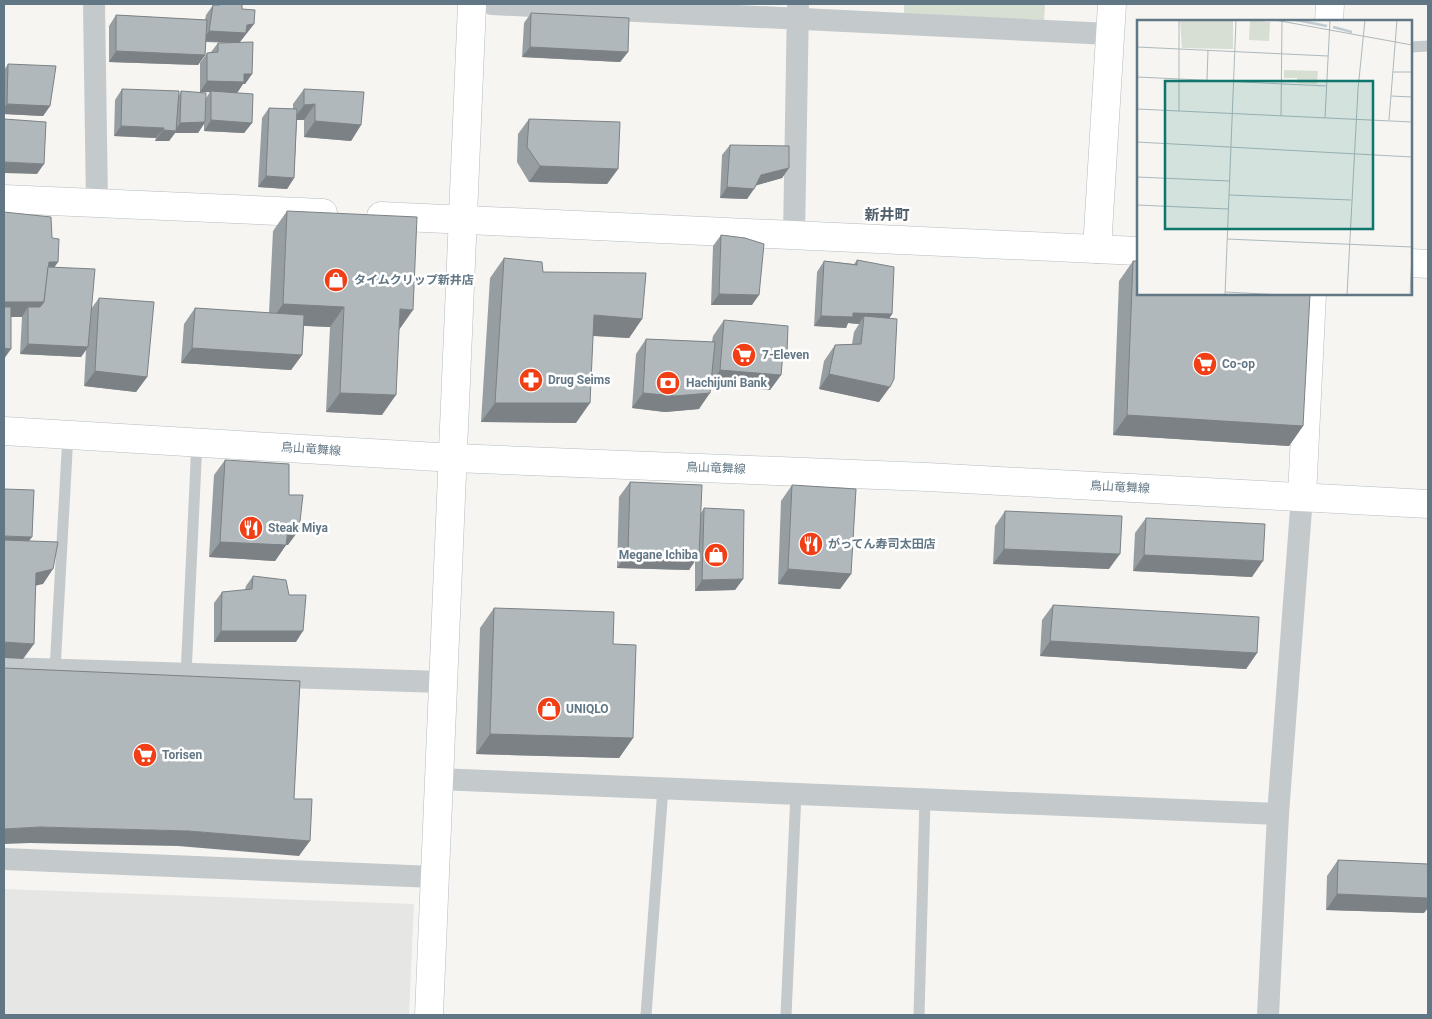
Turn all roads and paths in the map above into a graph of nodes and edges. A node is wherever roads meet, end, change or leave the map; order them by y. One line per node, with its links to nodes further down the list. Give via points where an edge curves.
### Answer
1 (94, 4): 12 (street)
2 (472, 4): 13 (street)
3 (492, 4): 6 (street)
4 (1112, 4): 8 (street)
5 (1330, 4): 7 (street)
6 (798, 11): 8 (street); 14 (street)
7 (1328, 20)
8 (1110, 34): 15 (street)
9 (1428, 46): 10 (lane)
10 (1412, 47)
11 (4, 199): 12 (street)
12 (97, 203): 13 (street)
13 (463, 219): 14 (street); 23 (street)
14 (794, 236): 15 (street)
15 (1097, 249): 16 (street)
16 (1137, 251)
17 (1412, 263): 18 (street)
18 (1428, 264)
19 (1312, 295): 24 (street)
20 (4, 431): 21 (street, 鳥山竜舞線)
21 (68, 434): 22 (street, 鳥山竜舞線); 27 (lane)
22 (197, 441): 23 (street, 鳥山竜舞線); 28 (lane)
23 (454, 458): 24 (street, 鳥山竜舞線, via 917,476); 29 (street)
24 (1302, 496): 25 (street, 鳥山竜舞線); 34 (street)
25 (1428, 504)
26 (4, 668): 27 (street)
27 (55, 670): 28 (street)
28 (186, 674): 29 (street)
29 (442, 682): 30 (street)
30 (438, 779): 31 (street); 36 (street)
31 (663, 788): 32 (street); 38 (lane)
32 (796, 794): 33 (street); 39 (lane)
33 (925, 799): 34 (street); 40 (lane)
34 (1278, 814): 41 (street)
35 (4, 859): 36 (street)
36 (434, 878): 37 (street)
37 (429, 1015)
38 (646, 1015)
39 (786, 1015)
40 (919, 1015)
41 (1268, 1015)

